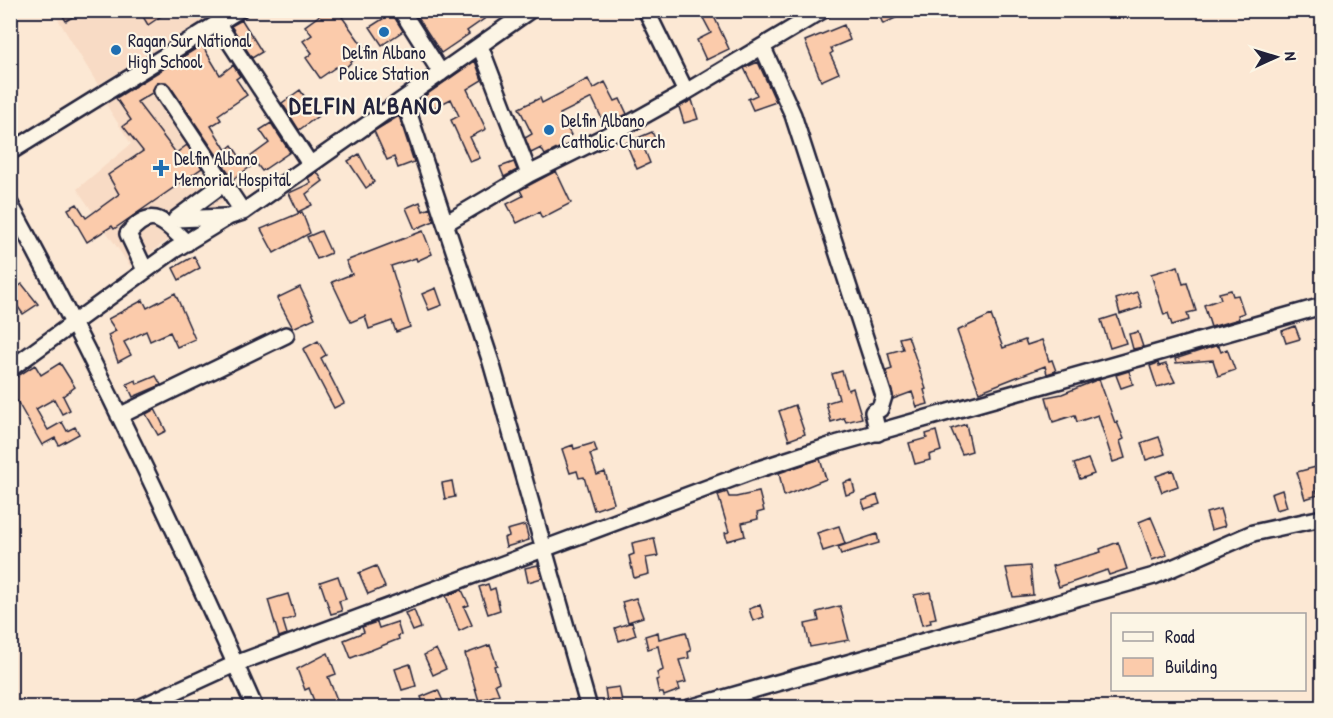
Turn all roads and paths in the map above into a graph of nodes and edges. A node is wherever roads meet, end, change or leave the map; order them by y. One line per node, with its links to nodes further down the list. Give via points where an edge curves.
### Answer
1 (239, 10): 6 (street)
2 (401, 10): 9 (street)
3 (530, 10): 7 (street)
4 (646, 10): 11 (street)
5 (824, 10): 8 (street)
6 (218, 24): 13 (street); 14 (street)
7 (480, 46): 9 (street); 15 (street)
8 (763, 48): 11 (street); 28 (street, via 793,115 884,396 880,409 873,412)
9 (441, 73): 12 (street)
10 (162, 91): 16 (street)
11 (686, 92): 15 (street)
12 (404, 99): 14 (street); 20 (street)
13 (10, 152)
14 (310, 164): 18 (street)
15 (529, 174): 20 (street)
16 (223, 184): 18 (street); 19 (street, via 176,219)
17 (10, 204): 24 (street)
18 (243, 212): 19 (street)
19 (228, 217): 21 (street)
20 (446, 223): 30 (street, via 491,362)
21 (187, 243): 22 (street); 22 (street, via 162,220 148,217 137,223 128,234)
22 (145, 270): 24 (street)
23 (1323, 306): 28 (street)
24 (75, 323): 26 (street); 27 (street)
25 (286, 335): 27 (street)
26 (10, 369)
27 (119, 416): 31 (street, via 165,505)
28 (878, 433): 30 (street, via 750,472)
29 (1323, 518): 35 (street, via 1253,533 1154,576)
30 (542, 548): 31 (street); 34 (street)
31 (236, 664): 32 (street); 33 (street)
32 (139, 708)
33 (255, 708)
34 (589, 708)
35 (689, 708)

